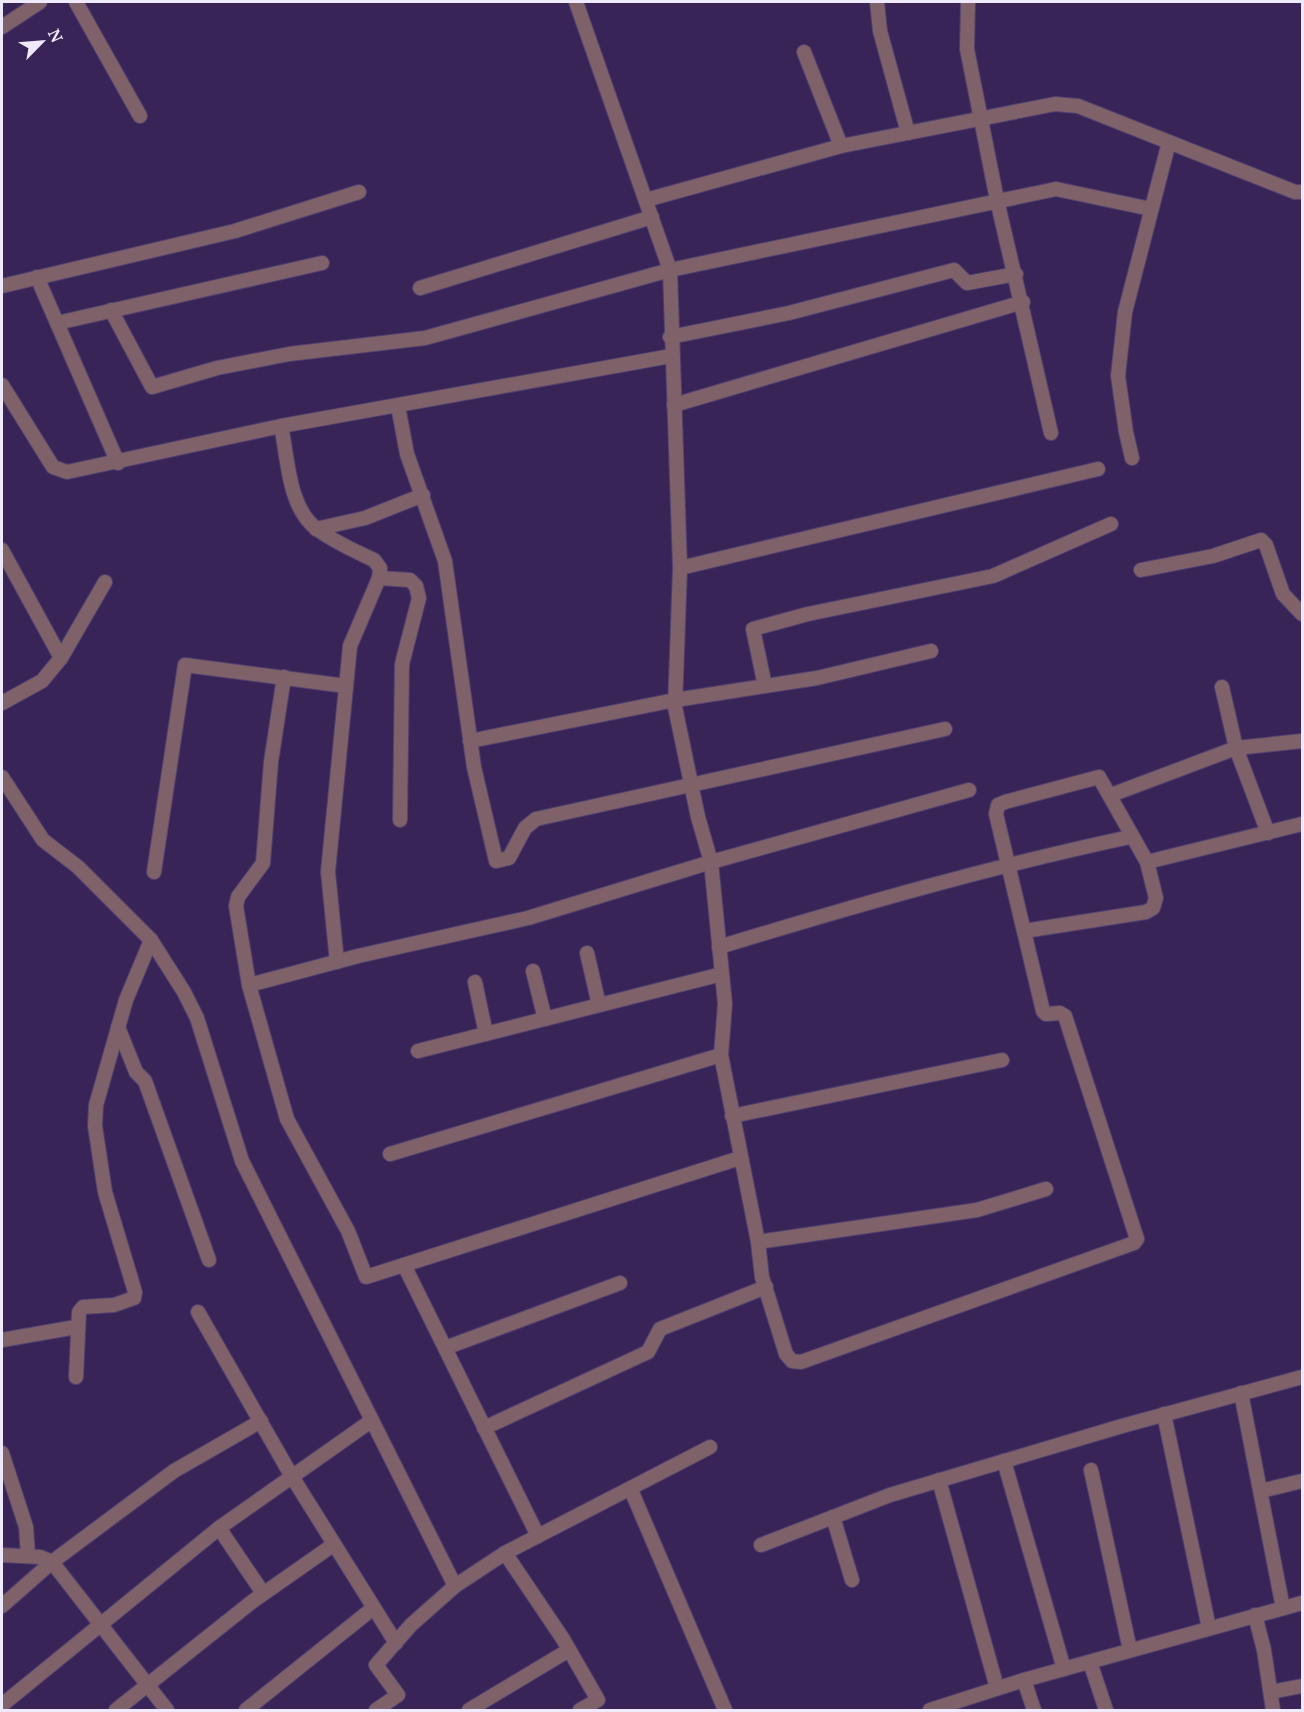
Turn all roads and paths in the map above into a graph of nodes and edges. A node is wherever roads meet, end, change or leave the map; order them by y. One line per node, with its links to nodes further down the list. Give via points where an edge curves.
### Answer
1 (40, 2): 6 (street)
2 (76, 2): 8 (street)
3 (576, 2): 15 (street)
4 (878, 2): 10 (street, via 880,31)
5 (968, 2): 9 (street, via 968,49)
6 (2, 27)
7 (804, 52): 12 (street)
8 (140, 116)
9 (982, 118): 10 (street); 11 (street, via 1055,104 1078,106); 16 (street)
10 (908, 133): 12 (street)
11 (1168, 142): 14 (street); 17 (street)
12 (841, 146): 15 (street)
13 (359, 192): 22 (street, via 235,231)
14 (1302, 192)
15 (646, 200): 18 (street)
16 (998, 200): 17 (street, via 1056,189); 20 (street); 21 (street)
17 (1151, 209): 35 (street, via 1125,312 1118,376)
18 (652, 217): 20 (street); 24 (street)
19 (322, 262): 26 (street)
20 (670, 270): 26 (street, via 425,338 289,354 217,368 152,387); 28 (street)
21 (1016, 274): 25 (street); 28 (street, via 967,283 954,270 789,313)
22 (37, 277): 23 (street); 27 (street)
23 (2, 286)
24 (420, 288)
25 (1023, 302): 31 (street); 34 (street)
26 (111, 310): 27 (street)
27 (57, 323): 36 (street)
28 (670, 337): 29 (street)
29 (671, 356): 31 (street); 32 (street)
30 (2, 385): 36 (street, via 52,467 67,472)
31 (674, 405): 42 (street)
32 (398, 406): 33 (street); 38 (street, via 407,454)
33 (281, 426): 36 (street); 40 (street, via 296,502)
34 (1051, 433)
35 (1132, 458)
36 (118, 463)
37 (1098, 469): 42 (street)
38 (423, 495): 40 (street, via 365,518); 56 (street, via 445,561)
39 (1110, 524): 51 (street, via 993,576 753,629)
40 (316, 529): 44 (street, via 374,560 380,568)
41 (2, 550): 48 (street)
42 (680, 568): 54 (street)
43 (1141, 570): 46 (street, via 1213,556 1261,540 1283,594)
44 (379, 578): 50 (street, via 350,646); 63 (street, via 410,580 419,598 402,664)
45 (105, 582): 48 (street)
46 (1302, 614)
47 (931, 651): 51 (street)
48 (60, 658): 53 (street, via 42,681)
49 (284, 676): 50 (street); 70 (street, via 184,665); 79 (street, via 271,762 263,863 238,897 236,906)
50 (346, 686): 75 (street, via 328,872)
51 (765, 686): 54 (street)
52 (1222, 687): 58 (street)
53 (4, 698)
54 (675, 700): 56 (street); 60 (street)
55 (945, 729): 60 (street)
56 (470, 741): 60 (street, via 496,861 509,858 525,828 536,819)
57 (1302, 741): 58 (street)
58 (1236, 748): 62 (street); 65 (street)
59 (2, 777): 72 (street, via 43,840 78,867)
60 (691, 785): 67 (street)
61 (969, 790): 67 (street)
62 (1110, 795): 66 (street); 69 (street, via 1104,781 1094,776 998,806 996,814)
63 (400, 820)
64 (1302, 824): 65 (street)
65 (1268, 833): 68 (street)
66 (1130, 837): 68 (street); 69 (street)
67 (711, 862): 73 (street); 75 (street, via 528,918)
68 (1146, 862): 71 (street, via 1156,898 1153,908 1146,912)
69 (1007, 864): 71 (street); 73 (street)
70 (154, 872)
71 (1024, 931): 95 (street, via 1043,1011 1065,1016 1137,1239 801,1362 792,1361 786,1353)
72 (151, 940): 82 (street); 104 (street, via 197,1018 242,1161)
73 (719, 947): 77 (street)
74 (587, 953): 80 (street)
75 (337, 962): 79 (street)
76 (533, 971): 81 (street)
77 (722, 974): 80 (street); 85 (street, via 725,1004)
78 (475, 982): 83 (street)
79 (249, 985): 93 (street, via 287,1119 348,1231 366,1277)
80 (599, 1005): 81 (street)
81 (545, 1019): 83 (street)
82 (118, 1027): 92 (street, via 136,1072 145,1082); 97 (street, via 96,1105 94,1126 105,1192 135,1292 134,1298 126,1302 83,1307)
83 (486, 1034): 84 (street)
84 (418, 1051)
85 (721, 1055): 87 (street); 88 (street)
86 (1002, 1060): 87 (street)
87 (732, 1116): 89 (street)
88 (390, 1154)
89 (740, 1158): 91 (street); 93 (street)
90 (1046, 1189): 91 (street, via 977,1210)
91 (758, 1242): 95 (street)
92 (209, 1260)
93 (404, 1265): 99 (street)
94 (620, 1283): 99 (street)
95 (766, 1287): 106 (street, via 660,1329 648,1352)
96 (198, 1312): 105 (street)
97 (76, 1327): 98 (street); 100 (street)
98 (2, 1340)
99 (445, 1348): 106 (street)
100 (76, 1377)
101 (1302, 1377): 102 (street)
102 (1241, 1394): 103 (street); 115 (street)
103 (1164, 1414): 109 (street); 134 (street)
104 (371, 1421): 111 (street); 126 (street)
105 (261, 1422): 111 (street); 124 (street, via 174,1471)
106 (484, 1428): 118 (street)
107 (710, 1447): 114 (street)
108 (2, 1453): 123 (street, via 26,1527)
109 (1004, 1461): 112 (street); 139 (street)
110 (1091, 1470): 137 (street)
111 (291, 1475): 117 (street); 119 (street)
112 (939, 1480): 116 (street); 143 (street)
113 (1302, 1481): 115 (street)
114 (631, 1490): 118 (street); 152 (street)
115 (1261, 1491): 130 (street)
116 (833, 1517): 120 (street); 125 (street)
117 (219, 1528): 127 (street); 133 (street)
118 (538, 1536): 121 (street)
119 (333, 1545): 127 (street); 131 (street)
120 (761, 1545)
121 (505, 1553): 126 (street); 136 (street)
122 (2, 1555): 123 (street)
123 (28, 1555): 124 (street)
124 (52, 1562): 129 (street); 133 (street)
125 (852, 1580)
126 (455, 1586): 135 (street)
127 (263, 1593): 141 (street)
128 (1302, 1603): 130 (street)
129 (2, 1606)
130 (1283, 1608): 132 (street)
131 (372, 1609): 135 (street); 148 (street)
132 (1255, 1615): 134 (street); 144 (street)
133 (101, 1622): 141 (street); 145 (street)
134 (1209, 1628): 137 (street)
135 (396, 1643): 149 (street, via 376,1665 398,1695)
136 (569, 1650): 150 (street); 151 (street, via 598,1700)
137 (1130, 1650): 138 (street)
138 (1090, 1662): 139 (street); 155 (street)
139 (1064, 1669): 140 (street)
140 (1024, 1680): 143 (street); 154 (street)
141 (145, 1685): 146 (street); 147 (street)
142 (1302, 1686): 144 (street)
143 (997, 1688): 153 (street)
144 (1271, 1692): 156 (street)
145 (2, 1705)
146 (116, 1710)
147 (167, 1710)
148 (246, 1710)
149 (376, 1710)
150 (469, 1710)
151 (580, 1710)
152 (725, 1710)
153 (930, 1710)
154 (1034, 1710)
155 (1106, 1710)
156 (1273, 1710)

